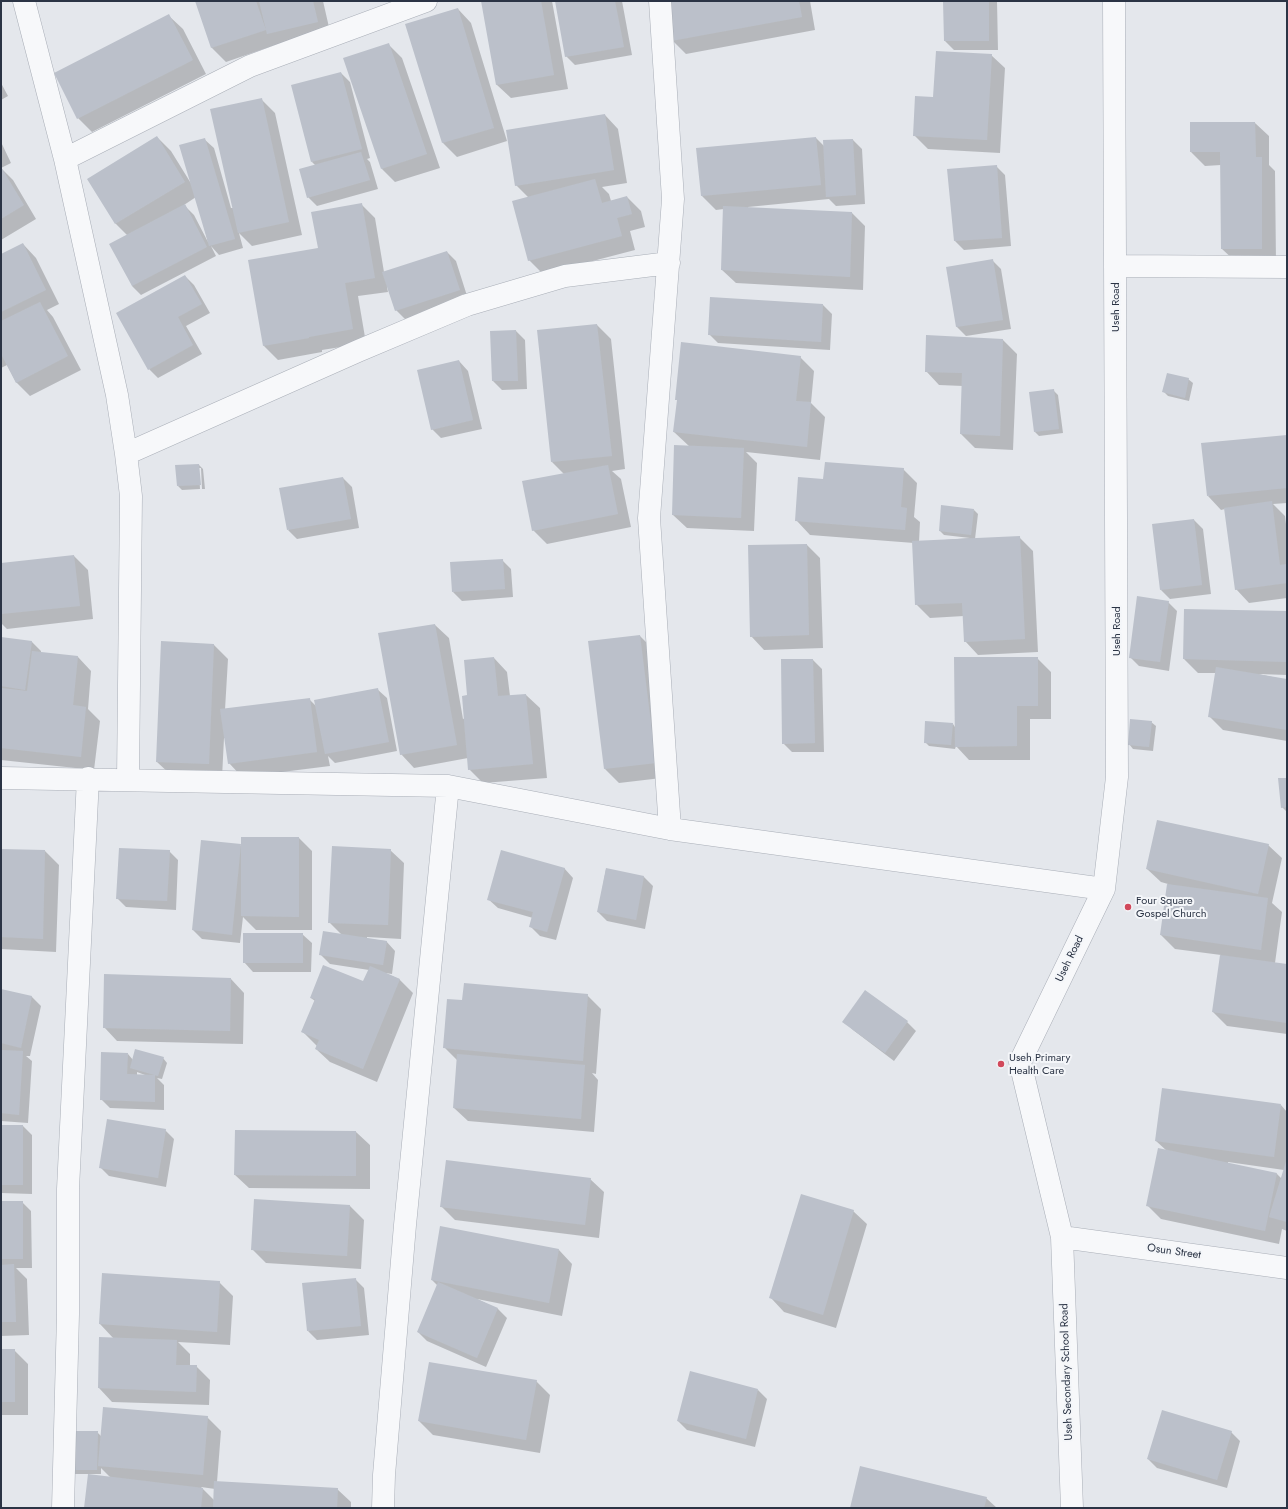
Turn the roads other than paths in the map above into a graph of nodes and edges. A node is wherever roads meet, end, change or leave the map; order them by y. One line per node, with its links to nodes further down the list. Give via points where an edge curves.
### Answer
1 (24, 1): 5 (street)
2 (426, 1): 5 (street, via 250,66)
3 (660, 1): 6 (street, via 673,199)
4 (1114, 1): 7 (street, Useh Road)
5 (65, 159): 9 (street, via 117,395)
6 (669, 263): 9 (street, via 565,276 467,305); 14 (street, via 649,518)
7 (1116, 266): 8 (street); 15 (street, Useh Road, via 1117,777)
8 (1287, 267)
9 (126, 454): 12 (street, via 131,496)
10 (1, 778): 11 (street)
11 (88, 778): 12 (street); 18 (street, via 68,1189)
12 (128, 779): 13 (street)
13 (448, 786): 14 (street); 19 (street, via 405,1217)
14 (670, 829): 15 (street)
15 (1104, 889): 16 (street, Useh Road, via 1020,1062)
16 (1062, 1237): 17 (street, Osun Street); 20 (street, Useh Secondary School Road)
17 (1287, 1268)
18 (63, 1508)
19 (383, 1508)
20 (1072, 1508)

